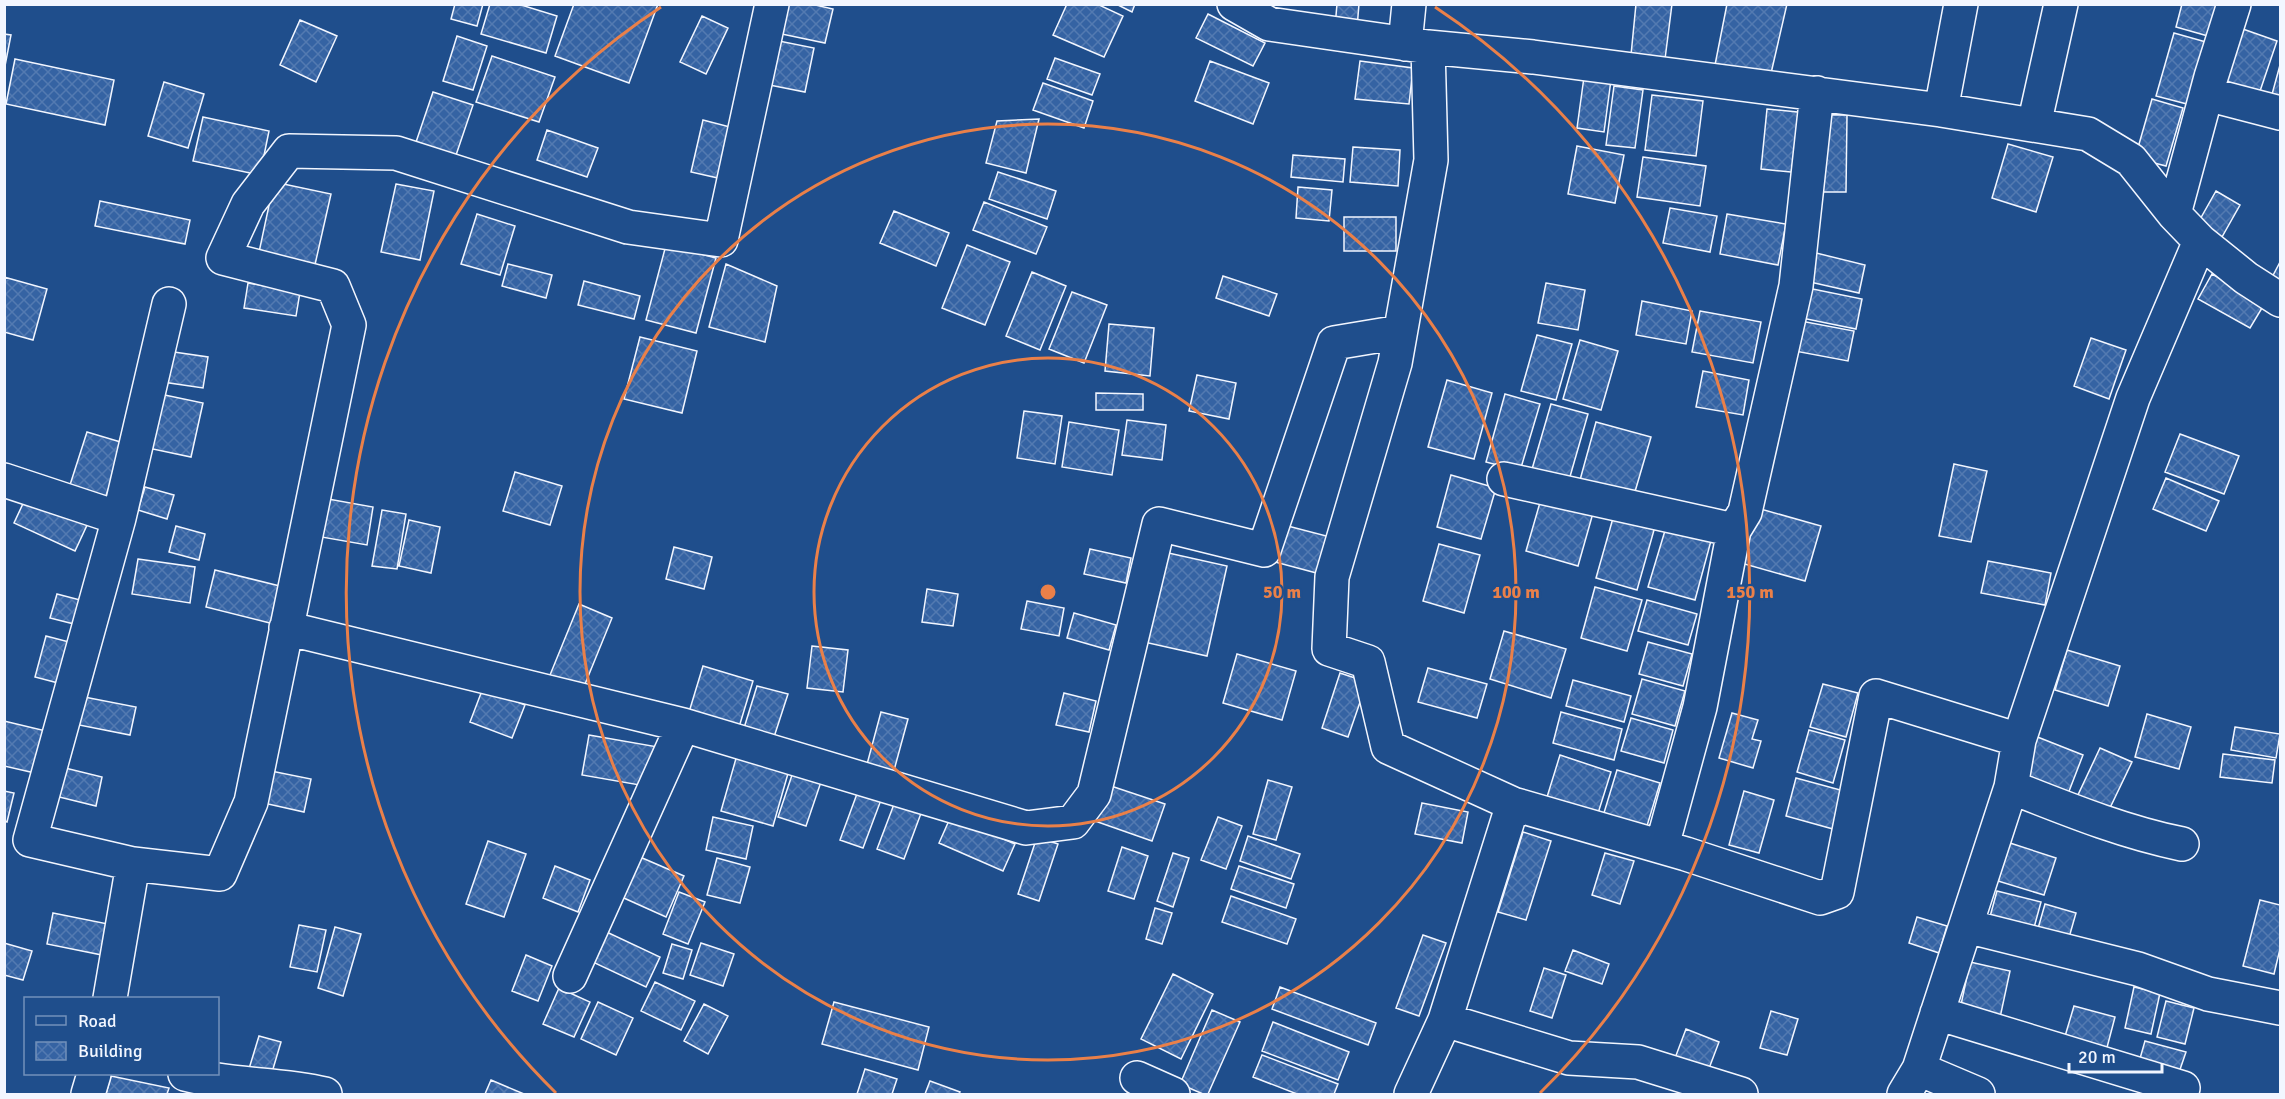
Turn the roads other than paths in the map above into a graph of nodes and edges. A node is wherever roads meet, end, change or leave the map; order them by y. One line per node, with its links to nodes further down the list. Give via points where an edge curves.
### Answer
1 (772, 4): 22 (street, via 721,240 628,227 396,153 289,151 248,204 223,258 333,286 349,325)
2 (1234, 4): 7 (street, via 1269,24)
3 (1409, 4): 7 (street)
4 (1960, 4): 10 (street)
5 (2061, 4): 12 (street)
6 (2234, 4): 9 (street)
7 (1417, 46): 8 (street); 17 (street, via 1431,160)
8 (1817, 93): 10 (street); 21 (street, via 1796,286 1745,512)
9 (2207, 94): 11 (street); 13 (street)
10 (1941, 110): 12 (street)
11 (2280, 113)
12 (2034, 125): 13 (street, via 2088,134 2131,160)
13 (2174, 214): 14 (street)
14 (2200, 241): 15 (street); 24 (street, via 2133,398)
15 (2280, 300)
16 (169, 304): 20 (street)
17 (1400, 332): 23 (street, via 1334,343 1264,550 1159,524 1094,795 1073,822 1026,828); 26 (street, via 1395,363 1332,577 1329,649 1368,662 1388,747)
18 (1504, 479): 21 (street)
19 (4, 480): 20 (street)
20 (119, 518): 29 (street, via 30,840)
21 (1734, 530): 28 (street, via 1700,707)
22 (286, 627): 23 (street); 29 (street, via 251,802 220,874)
23 (683, 725): 31 (street)
24 (2019, 740): 25 (street); 28 (street, via 1875,696 1837,892 1820,898)
25 (2011, 787): 27 (street, via 2145,837); 30 (street)
26 (1513, 804): 28 (street); 35 (street)
27 (2182, 844)
28 (1662, 846)
29 (133, 864): 32 (street)
30 (1965, 926): 33 (street, via 2138,969 2208,994); 34 (street)
31 (570, 976)
32 (110, 997)
33 (2280, 1008)
34 (1937, 1013): 39 (street); 40 (street)
35 (1445, 1020): 44 (street); 45 (street, via 1569,1058 1638,1062)
36 (94, 1075): 41 (street)
37 (189, 1075): 42 (street)
38 (1137, 1078): 43 (street)
39 (1911, 1082): 46 (street)
40 (2183, 1088)
41 (88, 1095)
42 (325, 1095)
43 (1173, 1095)
44 (1412, 1095)
45 (1741, 1095)
46 (1978, 1095)

